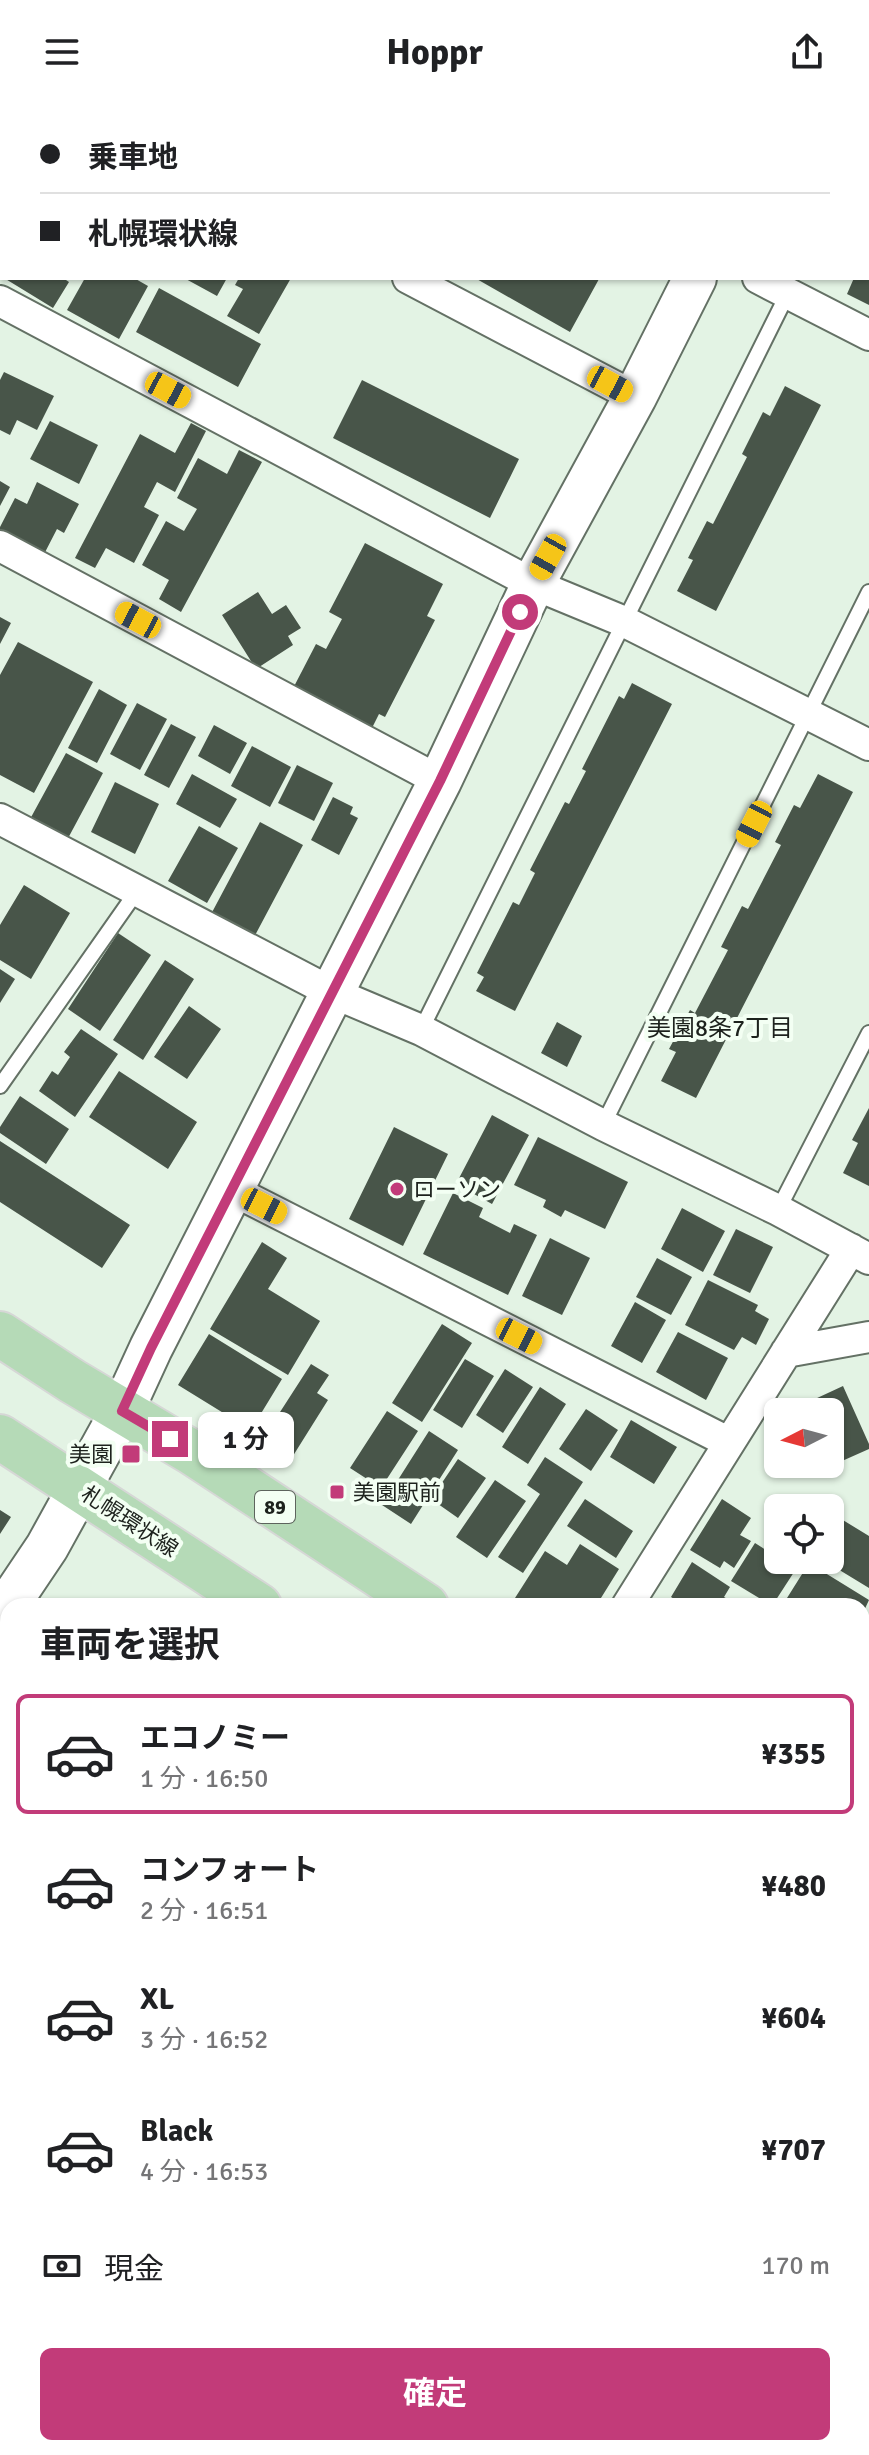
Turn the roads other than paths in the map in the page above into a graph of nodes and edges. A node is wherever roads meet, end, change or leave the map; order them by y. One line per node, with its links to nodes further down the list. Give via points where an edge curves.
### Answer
1 (412, 280): 7 (street)
2 (694, 280): 7 (street)
3 (762, 280): 4 (street)
4 (788, 293): 6 (street); 11 (lane)
5 (0, 301): 9 (street)
6 (869, 335)
7 (635, 397): 9 (street)
8 (0, 546): 14 (street)
9 (533, 584): 11 (street); 14 (street)
10 (869, 592): 12 (lane)
11 (625, 622): 12 (street); 18 (lane)
12 (808, 715): 13 (street); 21 (lane)
13 (869, 745)
14 (440, 781): 17 (street)
15 (0, 819): 16 (street)
16 (137, 891): 17 (street); 20 (lane)
17 (331, 992): 18 (street); 22 (street)
18 (421, 1030): 21 (street)
19 (869, 1033): 23 (lane)
20 (0, 1086)
21 (603, 1125): 23 (street)
22 (232, 1190): 28 (street); 30 (street)
23 (778, 1210): 24 (street)
24 (860, 1254): 27 (street)
25 (0, 1334): 28 (main road, 89)
26 (869, 1337): 27 (street)
27 (786, 1352): 30 (street)
28 (122, 1411): 31 (street); 34 (main road, 89)
29 (0, 1437): 31 (main road, 札幌環状線)
30 (728, 1442): 35 (street)
31 (80, 1488): 32 (street); 33 (main road, 札幌環状線)
32 (13, 1598)
33 (247, 1598)
34 (414, 1598)
35 (632, 1598)

